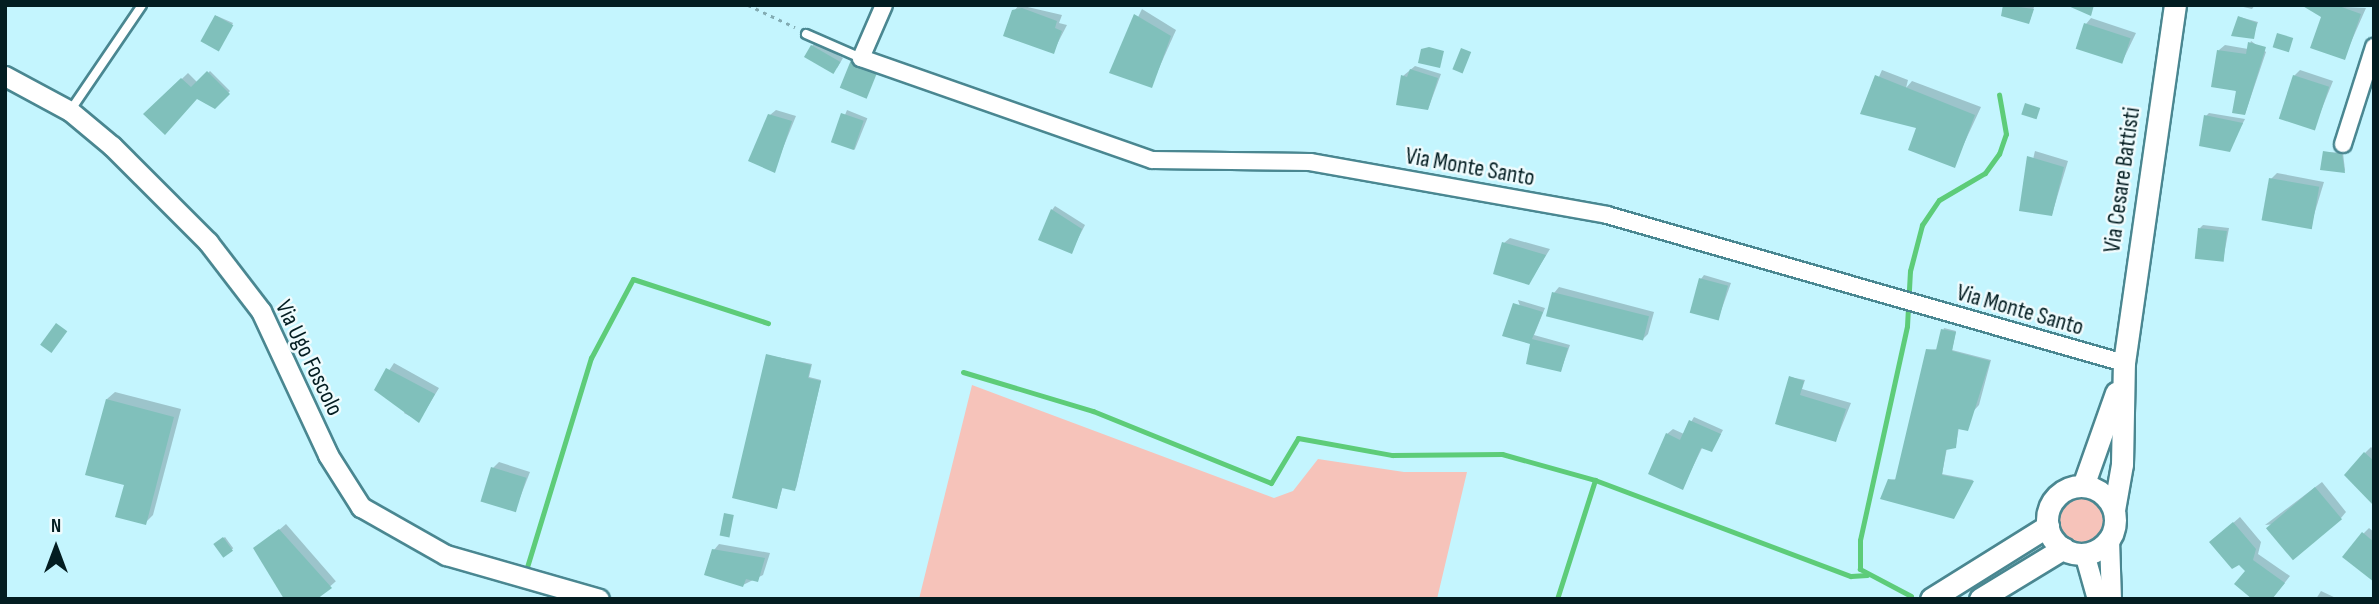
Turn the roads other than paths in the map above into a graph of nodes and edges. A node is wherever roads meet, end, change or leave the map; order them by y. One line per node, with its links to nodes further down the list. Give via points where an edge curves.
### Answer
1 (142, 5): 8 (lane)
2 (884, 5): 6 (street)
3 (2175, 5): 10 (main road, Via Cesare Battisti)
4 (806, 34): 6 (lane)
5 (2374, 47): 9 (street)
6 (861, 58): 10 (street, Via Monte Santo, via 1152,160 1310,162 1607,215)
7 (5, 76): 8 (street, Via Ugo Foscolo)
8 (69, 111): 16 (street, Via Ugo Foscolo, via 146,178 234,274 287,356 328,455 362,507 446,555)
9 (2343, 144)
10 (2124, 363): 11 (main road, Via Cesare Battisti, via 2100,452); 12 (main road, Via Cesare Battisti, via 2122,464)
11 (2082, 486): 12 (main road, via 2102,493); 13 (main road, Via Cesare Battisti, via 2056,498)
12 (2114, 510): 14 (main road, Via Cesare Battisti)
13 (2048, 526): 15 (main road); 17 (main road)
14 (2109, 539): 15 (main road); 20 (street, Via Cesare Battisti)
15 (2074, 551): 18 (main road); 19 (street)
16 (599, 599)
17 (1931, 599)
18 (1980, 599)
19 (2097, 599)
20 (2111, 599)

